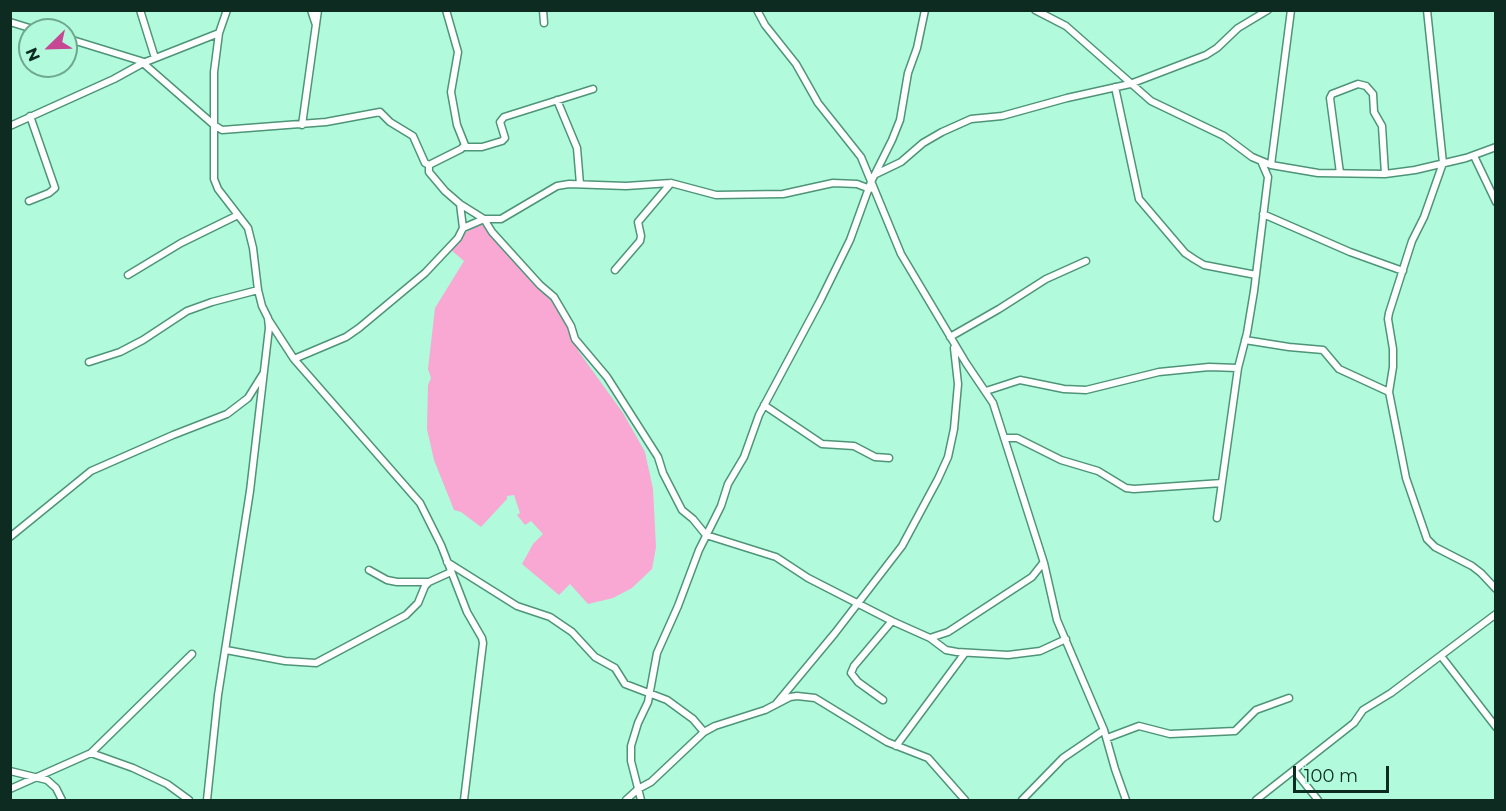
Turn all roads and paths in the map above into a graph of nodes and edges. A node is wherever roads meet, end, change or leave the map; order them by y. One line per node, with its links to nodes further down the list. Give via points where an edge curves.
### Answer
1 (140, 10): 17 (street)
2 (227, 10): 15 (street)
3 (311, 10): 14 (street)
4 (318, 10): 14 (street)
5 (446, 10): 27 (street, via 458,52 451,92)
6 (543, 10): 13 (street)
7 (757, 10): 40 (street, via 818,103 861,157)
8 (925, 10): 35 (street, via 900,120)
9 (1035, 10): 19 (street, via 1065,26)
10 (1268, 10): 19 (street, via 1238,28 1212,52)
11 (1291, 10): 33 (street)
12 (1427, 10): 31 (street)
13 (544, 23)
14 (317, 29): 25 (street)
15 (219, 32): 17 (street); 18 (street); 24 (street)
16 (78, 42): 18 (street)
17 (155, 58): 18 (street)
18 (143, 63): 23 (street); 24 (street)
19 (1130, 84): 20 (street); 30 (street, via 1150,101 1224,136)
20 (1115, 87): 35 (street, via 1002,116 971,119 923,143 902,162); 52 (street, via 1139,198 1194,259 1204,265)
21 (593, 89): 22 (street)
22 (557, 100): 27 (street, via 502,119 502,141); 39 (street, via 577,148)
23 (30, 116): 26 (street); 41 (street, via 55,188)
24 (214, 125): 25 (street, via 231,130); 45 (street, via 215,184)
25 (302, 125): 32 (street, via 380,111 413,136)
26 (10, 126)
27 (464, 147): 32 (street)
28 (1496, 147): 29 (street)
29 (1474, 156): 31 (street); 42 (street)
30 (1261, 161): 33 (street); 37 (street)
31 (1443, 163): 36 (street); 50 (street)
32 (429, 165): 43 (street, via 435,180)
33 (1274, 166): 34 (street); 37 (street)
34 (1340, 173): 36 (street); 36 (street, via 1330,98 1358,84 1373,94 1374,112 1382,126)
35 (876, 174): 40 (street)
36 (1384, 174)
37 (1268, 177): 44 (street)
38 (671, 183): 39 (street); 40 (street, via 716,195 783,194 833,183); 49 (street, via 638,222 640,241)
39 (580, 184): 46 (street, via 558,186 501,219)
40 (871, 186): 55 (street, via 901,254); 63 (street, via 820,301)
41 (29, 201)
42 (1496, 202)
43 (460, 204): 46 (street); 47 (street)
44 (1263, 214): 50 (street); 52 (street)
45 (238, 215): 51 (street); 53 (street, via 250,235)
46 (484, 219): 47 (street); 68 (street, via 554,297 575,339 606,377 658,457 682,510)
47 (463, 228): 57 (street, via 425,273 359,328)
48 (1086, 261): 55 (street, via 1046,279)
49 (615, 270)
50 (1403, 271): 62 (street, via 1388,319 1393,349)
51 (128, 275)
52 (1256, 275): 56 (street)
53 (258, 290): 54 (street); 58 (street, via 187,311 120,352)
54 (268, 318): 57 (street); 60 (street)
55 (952, 339): 61 (street); 76 (street, via 957,363 957,402 948,457 902,546)
56 (1245, 340): 59 (street); 62 (street, via 1323,350 1339,369)
57 (294, 359): 70 (street, via 416,497)
58 (89, 362)
59 (1238, 368): 61 (street, via 1159,372 1086,390 1020,380); 66 (street)
60 (265, 371): 69 (street, via 248,398 227,414 91,471); 81 (street)
61 (986, 392): 64 (street)
62 (1389, 392): 75 (street, via 1406,478 1427,539 1472,566)
63 (764, 405): 65 (street, via 822,444 854,446 875,457); 68 (street)
64 (1004, 438): 66 (street, via 1017,438 1061,460 1098,471 1126,488); 71 (street)
65 (889, 458)
66 (1222, 483): 67 (street)
67 (1217, 518)
68 (706, 535): 76 (street, via 776,557); 85 (street, via 657,652)
69 (10, 537)
70 (447, 562): 73 (street); 85 (street, via 517,606 550,616 595,657 615,668 625,684)
71 (1044, 563): 79 (street, via 1032,578 948,632); 80 (street, via 1057,620)
72 (369, 570): 74 (street, via 397,582)
73 (451, 572): 74 (street); 103 (street, via 483,643)
74 (429, 582): 81 (street, via 406,615 316,663)
75 (1496, 589)
76 (857, 603): 78 (street); 88 (street)
77 (1496, 614): 84 (street)
78 (892, 621): 79 (street); 87 (street, via 851,673)
79 (930, 638): 82 (street, via 946,650)
80 (1066, 639): 82 (street, via 1040,651); 90 (street)
81 (226, 650): 102 (street)
82 (965, 653): 93 (street)
83 (192, 654): 94 (street)
84 (1441, 656): 89 (street); 95 (street, via 1361,712 1354,723)
85 (650, 692): 91 (street, via 675,705); 99 (street, via 631,746)
86 (1289, 698): 92 (street, via 1256,710 1235,730 1170,734 1139,726)
87 (883, 700)
88 (776, 704): 91 (street); 93 (street, via 790,697 815,698)
89 (1496, 726)
90 (1104, 730): 92 (street); 107 (street, via 1063,758)
91 (704, 732): 99 (street, via 651,782)
92 (1107, 738): 108 (street)
93 (896, 746): 106 (street, via 928,758)
94 (91, 753): 97 (street); 101 (street, via 167,784)
95 (1294, 770): 109 (street); 110 (street)
96 (10, 771): 97 (street)
97 (39, 777): 98 (street); 100 (street, via 56,788)
98 (10, 789)
99 (638, 789): 104 (street); 105 (street)
100 (62, 801)
101 (189, 801)
102 (207, 801)
103 (464, 801)
104 (626, 801)
105 (640, 801)
106 (965, 801)
107 (1022, 801)
108 (1126, 801)
109 (1256, 801)
110 (1318, 801)

